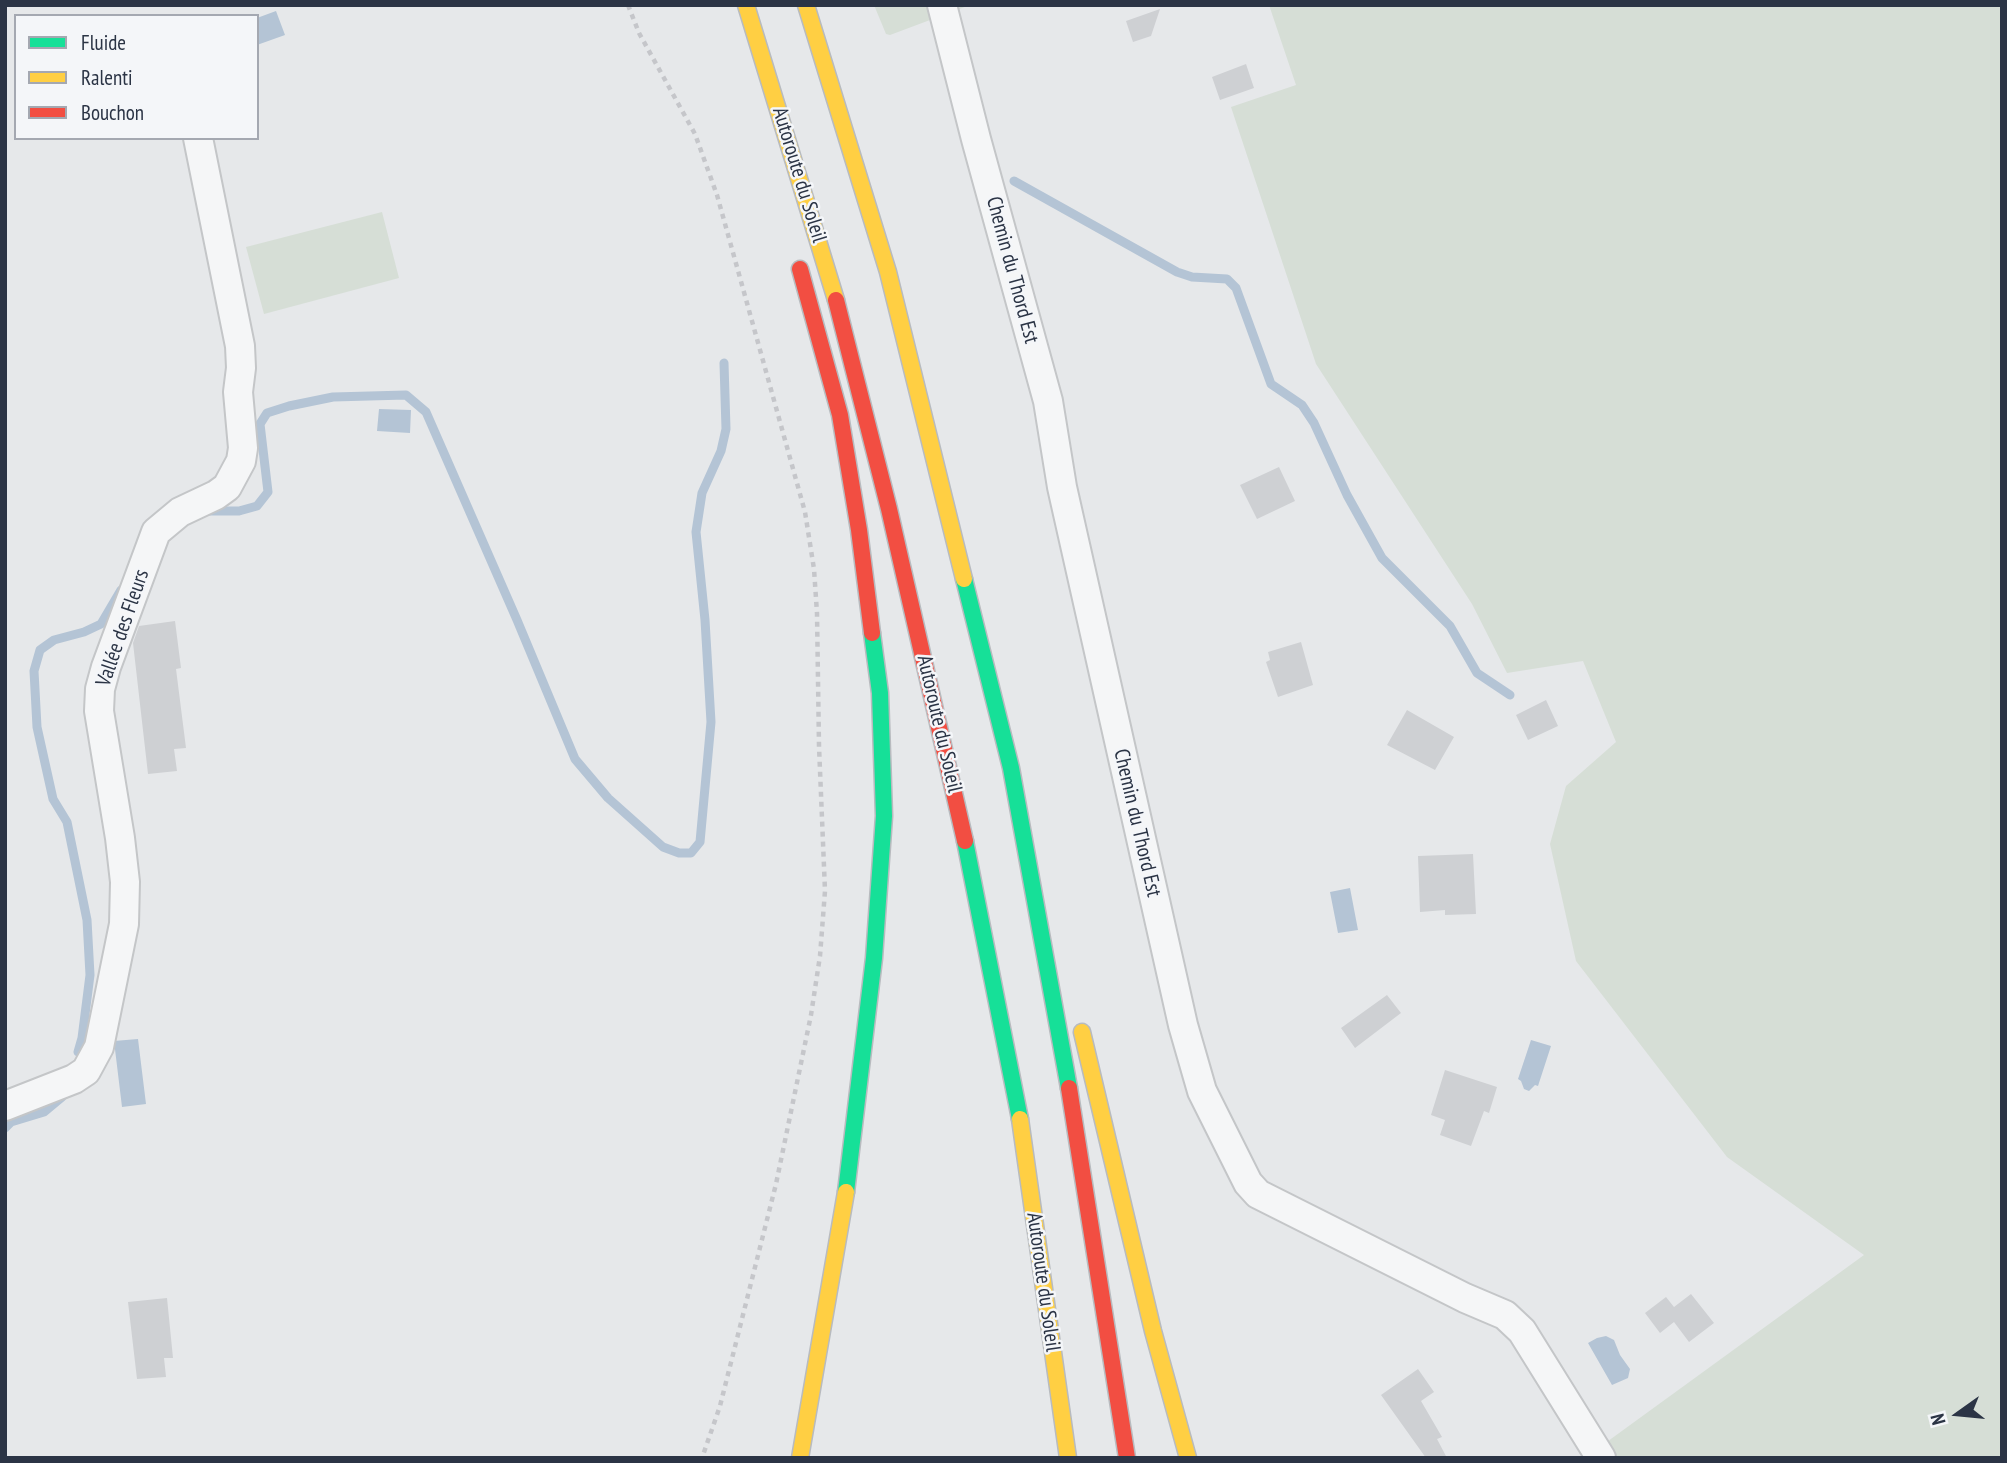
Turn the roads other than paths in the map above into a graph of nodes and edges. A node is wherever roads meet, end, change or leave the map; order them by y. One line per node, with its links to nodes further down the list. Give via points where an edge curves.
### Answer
1 (746, 5): 11 (highway, Autoroute du Soleil, via 841,315 957,800 1019,1114)
2 (806, 5): 6 (highway, via 888,271)
3 (942, 5): 14 (street, Chemin du Thord Est, via 1048,401 1065,500 1183,1025 1202,1091 1248,1183 1258,1194 1505,1315 1521,1331)
4 (198, 140): 9 (street, Vallée des Fleurs, via 240,346 241,461 227,486 180,512 156,532 100,689 99,711 125,882 124,924 99,1046 86,1071 74,1079)
5 (797, 259): 10 (highway, via 840,415 857,517 880,693 884,816 874,958 850,1167)
6 (1011, 768): 7 (highway); 12 (highway, via 1081,1156)
7 (1060, 951)
8 (1078, 1017): 13 (highway)
9 (5, 1107)
10 (800, 1458)
11 (1068, 1458)
12 (1127, 1458)
13 (1188, 1458)
14 (1601, 1458)

